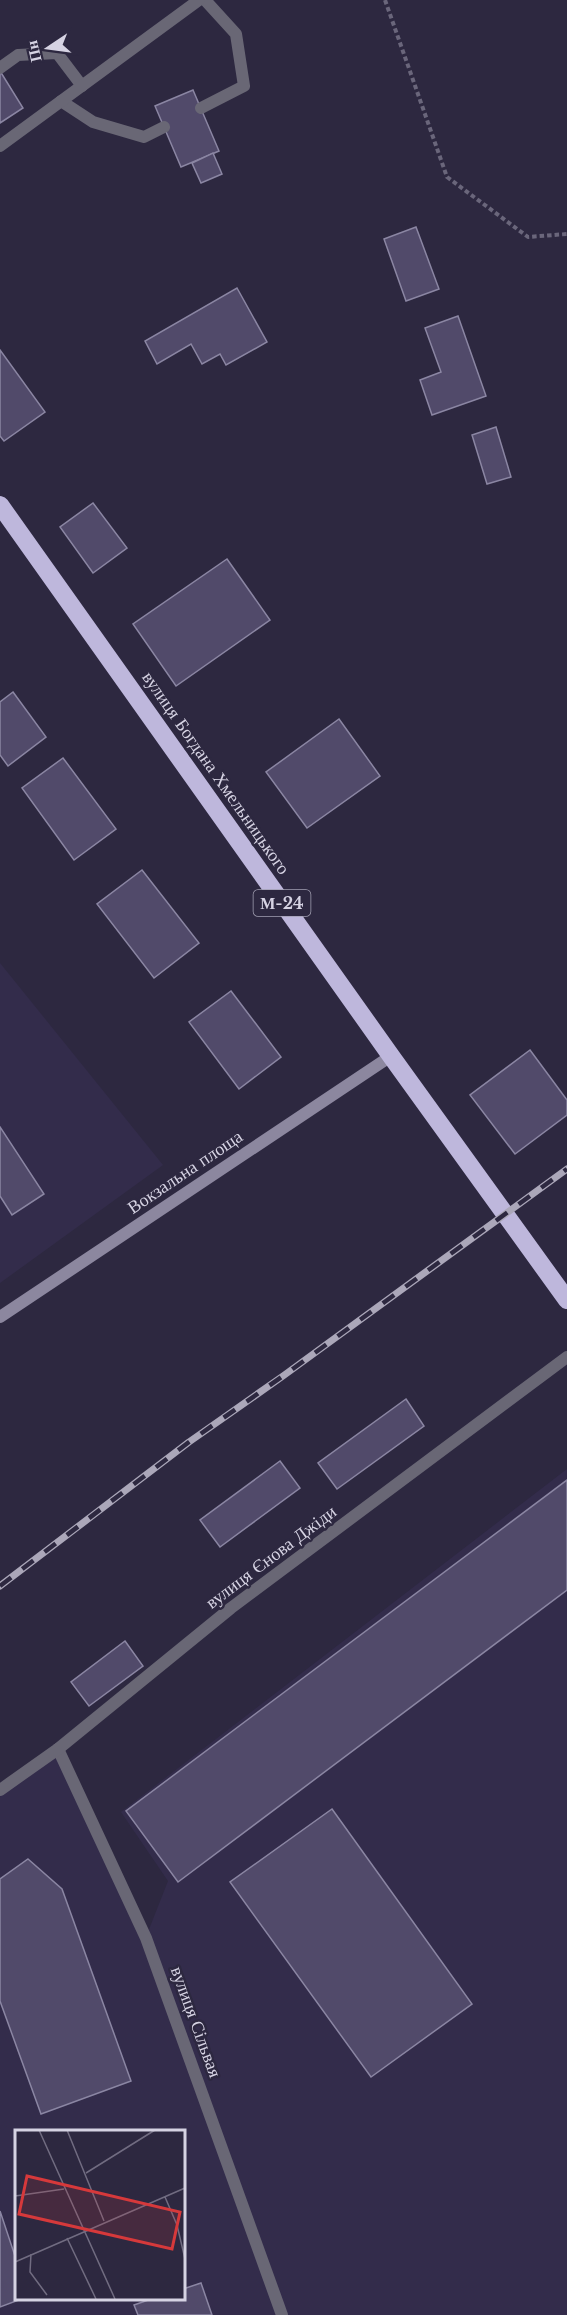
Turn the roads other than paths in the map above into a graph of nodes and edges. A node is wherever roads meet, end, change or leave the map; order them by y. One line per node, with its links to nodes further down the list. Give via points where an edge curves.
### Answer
1 (199, 0): 4 (street)
2 (205, 0): 6 (street, via 236,34 244,86)
3 (0, 68): 4 (street, via 18,55 57,52)
4 (82, 86): 5 (street)
5 (61, 101): 7 (street, via 93,122 144,137); 8 (street)
6 (201, 108)
7 (164, 127)
8 (0, 146)
9 (0, 505): 10 (highway, вулиця Богдана Хмельницького / М-24)
10 (391, 1056): 11 (highway, вулиця Богдана Хмельницького / М-24); 12 (street, Вокзальна площа)
11 (567, 1300)
12 (0, 1317)
13 (567, 1356): 14 (street, вулиця Єнова Джіди, via 231,1608)
14 (58, 1749): 15 (street, вулиця Єнова Джіди); 16 (street, вулиця Сільвая, via 146,1938)
15 (0, 1790)
16 (282, 2315)

